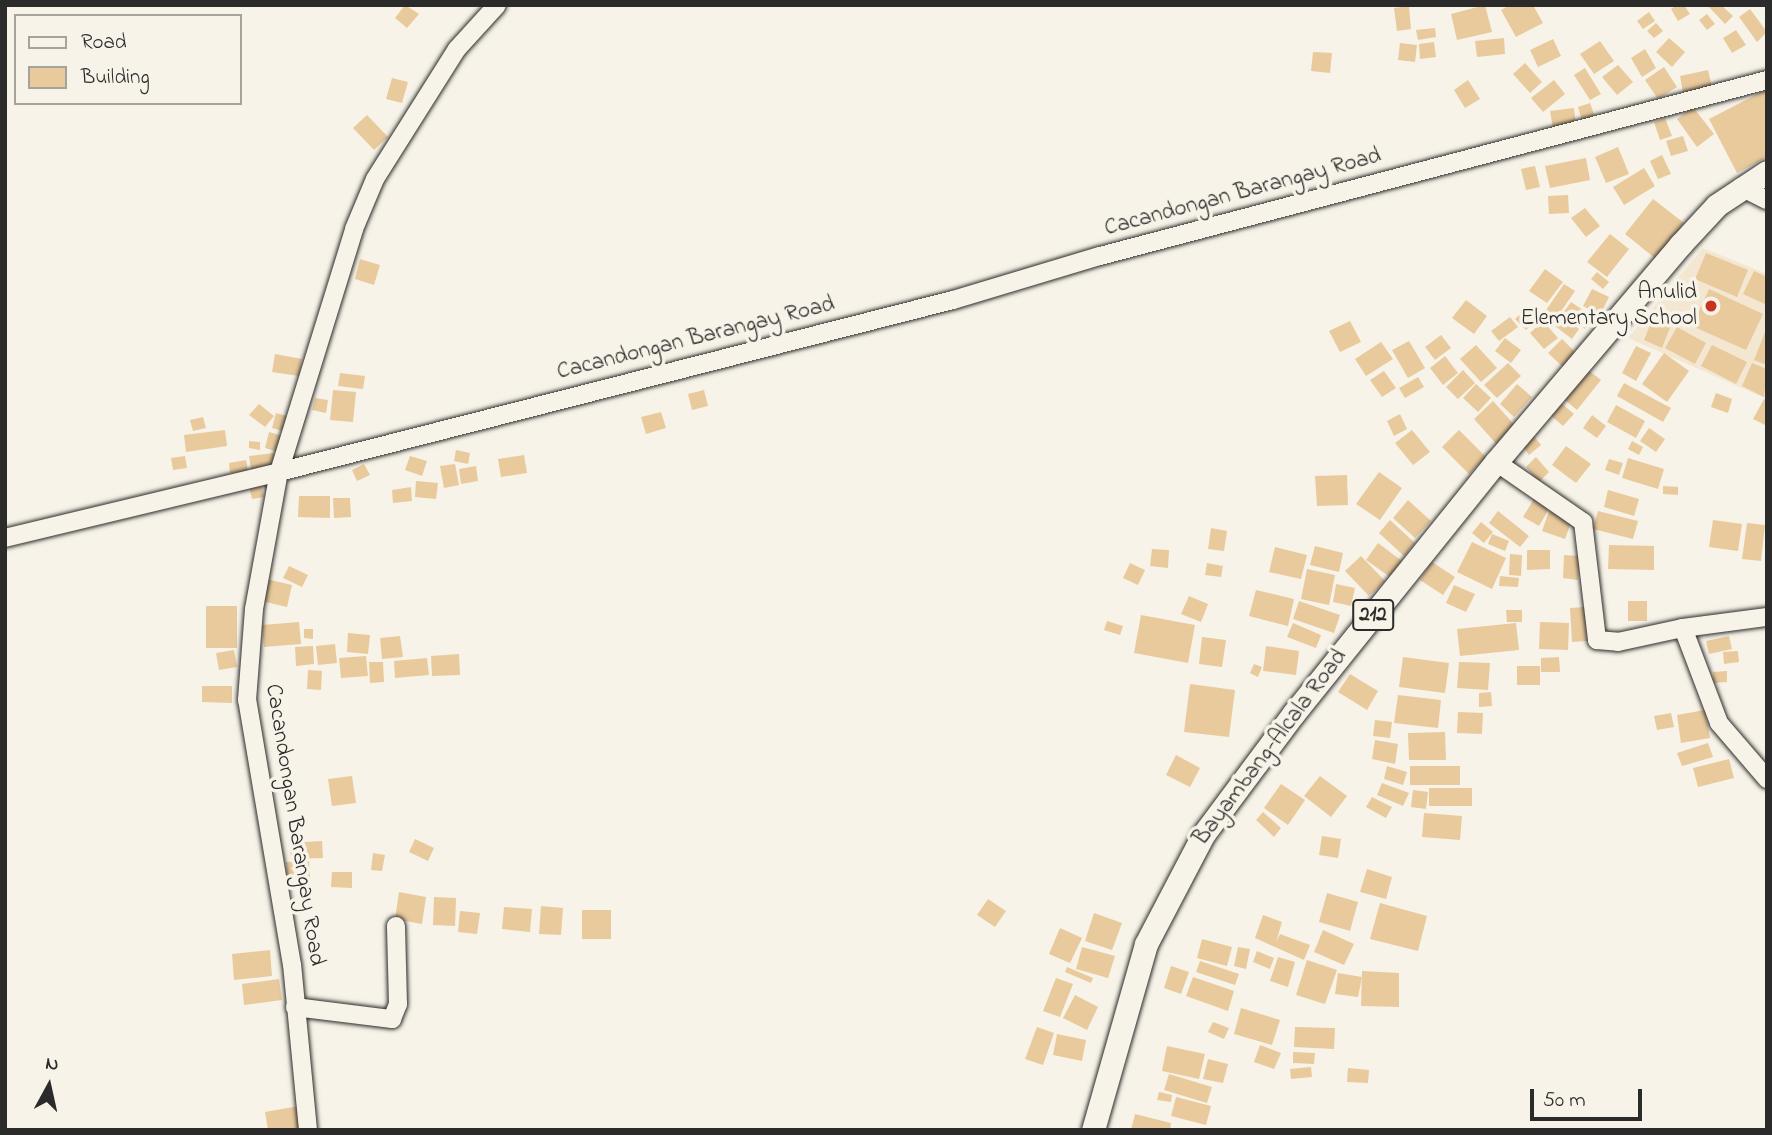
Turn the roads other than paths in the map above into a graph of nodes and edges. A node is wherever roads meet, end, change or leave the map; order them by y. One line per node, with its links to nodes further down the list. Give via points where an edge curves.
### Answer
1 (498, 5): 7 (street, via 457,49 375,179 354,229)
2 (1767, 80): 7 (street, Cacandongan Barangay Road, via 1100,256 953,300)
3 (1767, 172): 4 (main road, Bayambang-Alcala Road / 212)
4 (1741, 187): 5 (street); 6 (main road, Bayambang-Alcala Road / 212, via 1680,245)
5 (1767, 200)
6 (1496, 462): 10 (street, via 1583,522 1597,640 1618,642); 15 (main road, Bayambang-Alcala Road / 212, via 1294,713 1203,835 1146,944)
7 (279, 472): 8 (street); 13 (street, Cacandongan Barangay Road, via 252,622 247,700)
8 (5, 538)
9 (1767, 617): 10 (street)
10 (1683, 628): 11 (street, via 1719,723)
11 (1767, 779)
12 (396, 926): 13 (street, via 398,1004 392,1020)
13 (295, 1007): 14 (street, Cacandongan Barangay Road)
14 (308, 1130)
15 (1093, 1130)

